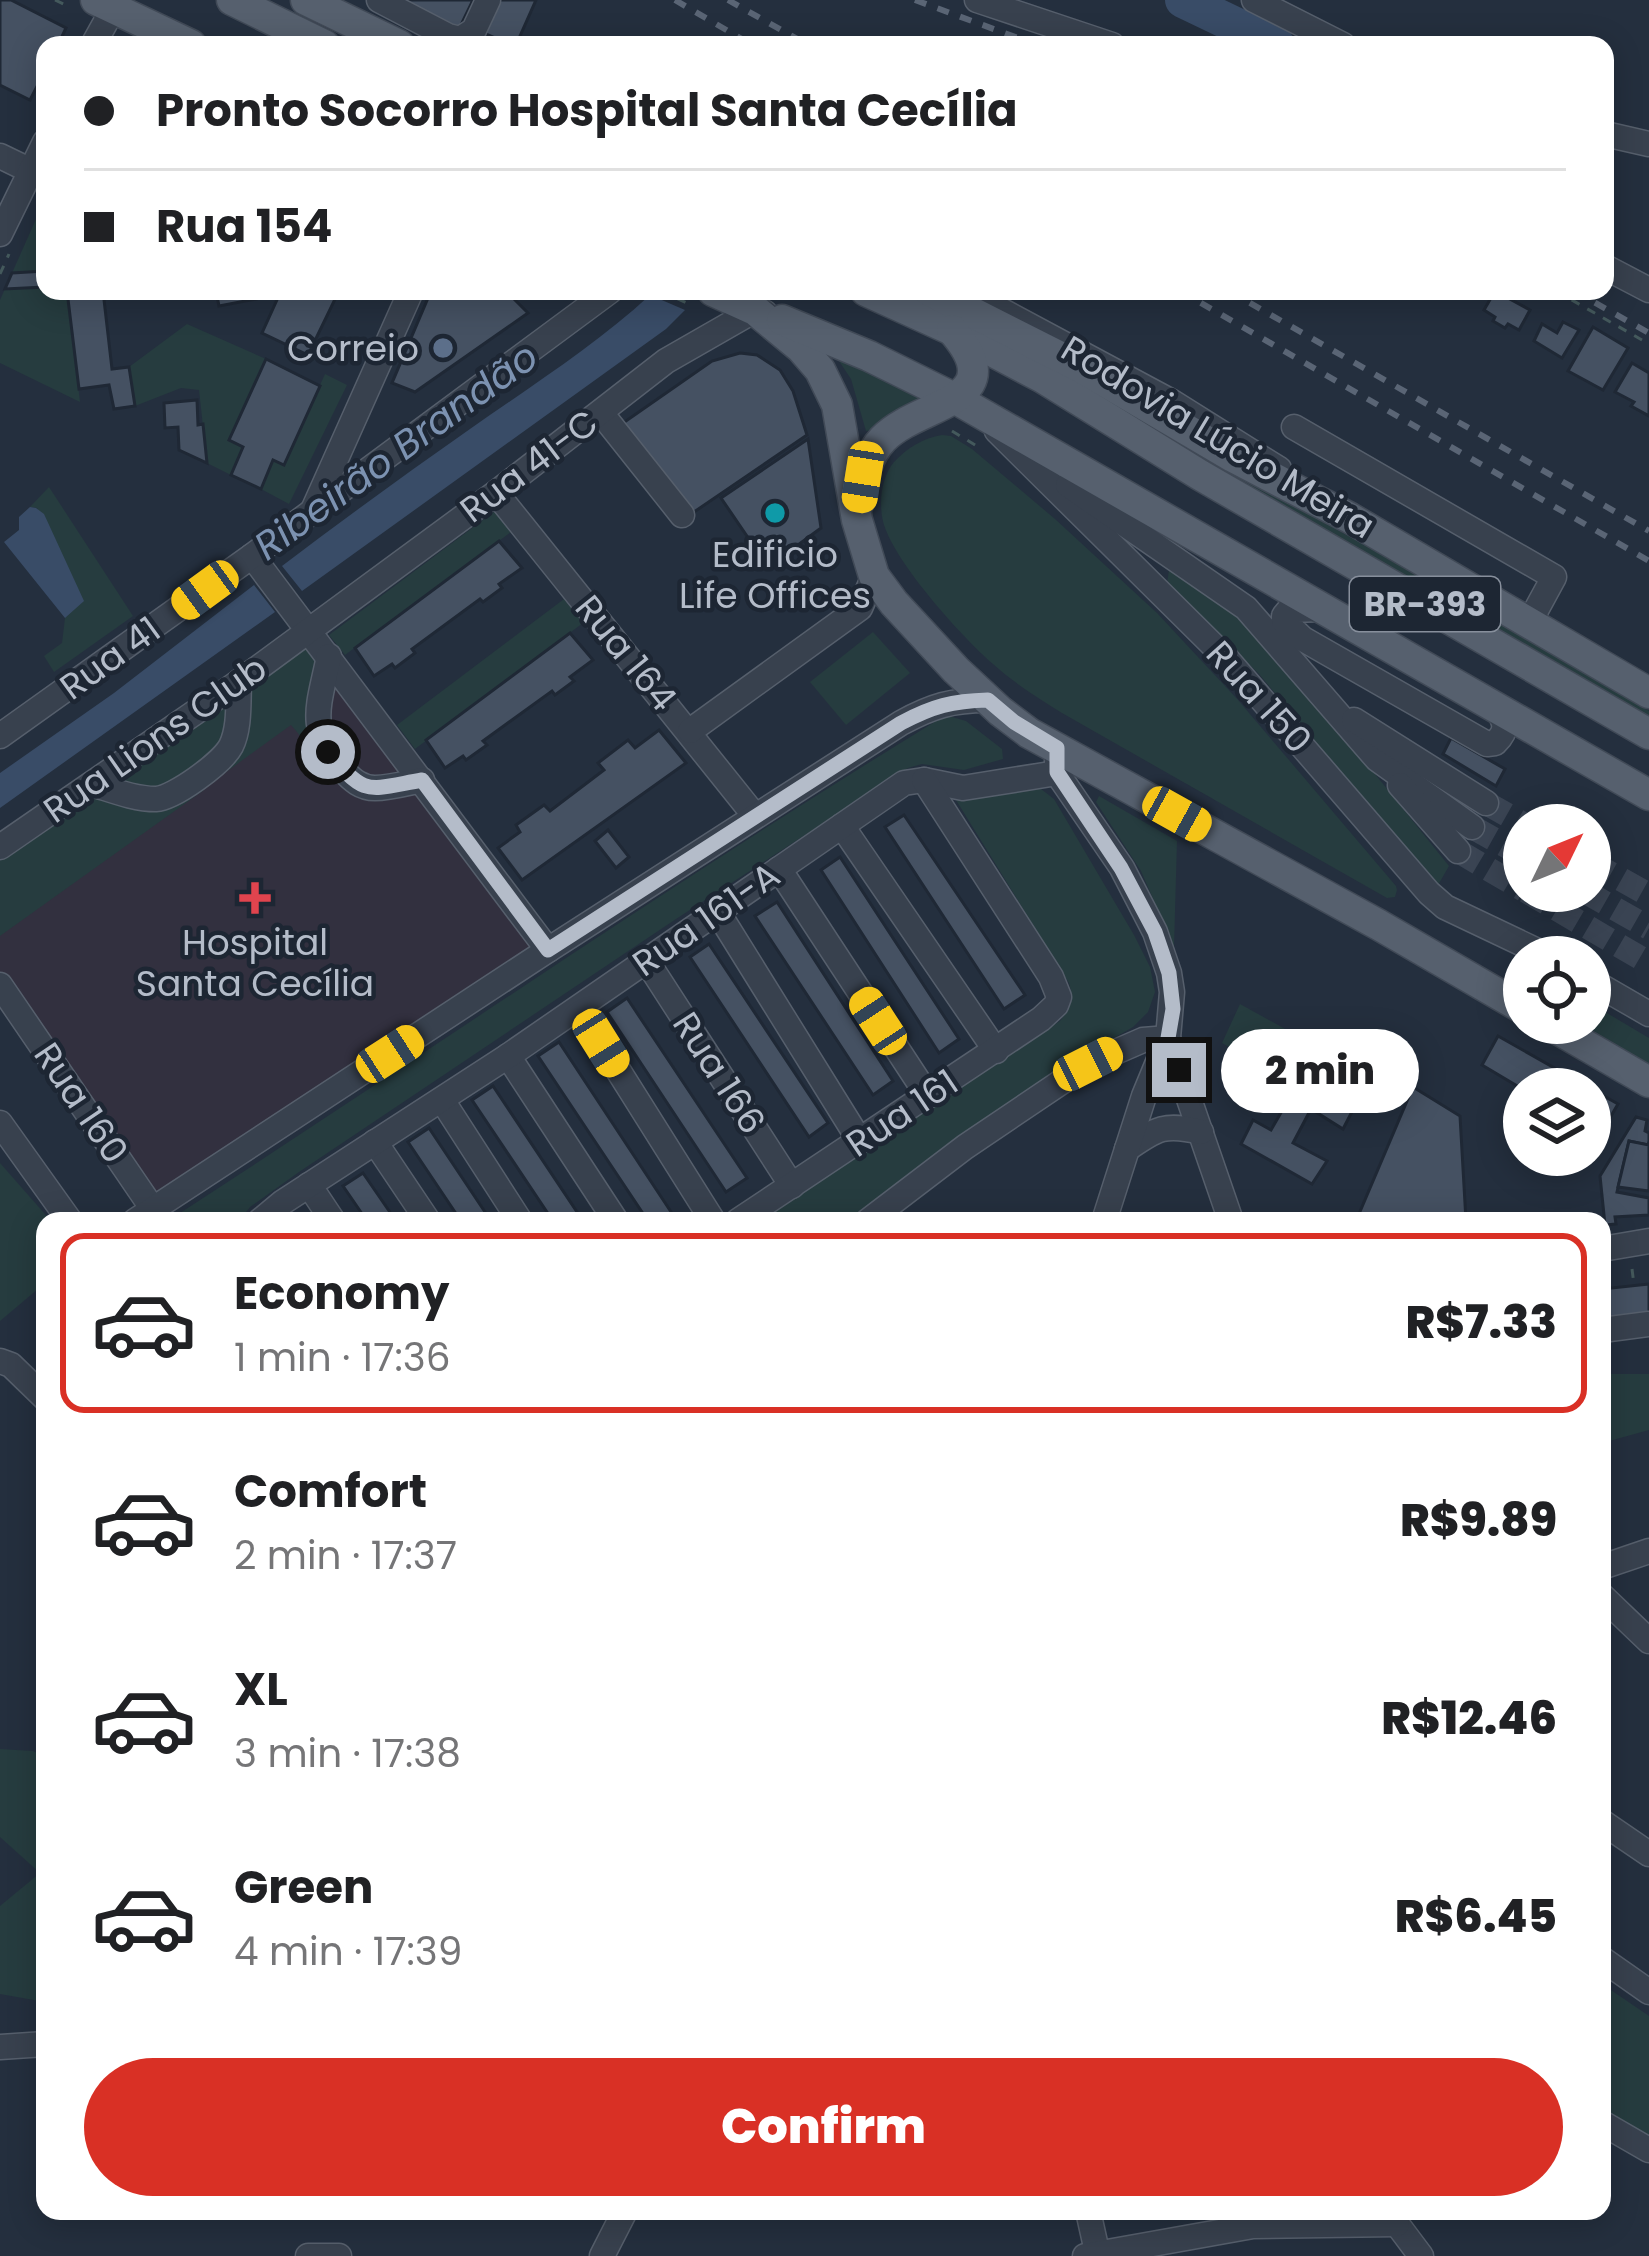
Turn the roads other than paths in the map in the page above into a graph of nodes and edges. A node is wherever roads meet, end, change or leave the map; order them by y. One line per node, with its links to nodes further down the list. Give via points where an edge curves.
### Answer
1 (232, 0): 10 (main road)
2 (306, 0): 11 (main road)
3 (379, 0): 12 (street)
4 (488, 0): 13 (street)
5 (977, 0): 14 (street)
6 (1254, 0): 15 (street)
7 (109, 3): 8 (street); 9 (main road)
8 (96, 36)
9 (173, 36)
10 (306, 36)
11 (380, 36)
12 (448, 36)
13 (465, 36)
14 (1085, 36)
15 (1324, 36)
16 (1614, 136): 17 (street)
17 (1649, 144)
18 (0, 156): 20 (street)
19 (36, 160): 20 (street)
20 (31, 170): 21 (street)
21 (0, 233)
22 (1614, 272): 23 (street)
23 (1649, 290)
24 (407, 300): 38 (street)
25 (598, 300): 38 (street, Rua 41)
26 (718, 300): 30 (main road)
27 (886, 300): 31 (main road, Rodovia Lúcio Meira / BR-393)
28 (948, 300): 41 (main road, Rodovia Lúcio Meira / BR-393)
29 (982, 300): 41 (street, via 1172,402)
30 (760, 312): 32 (main road); 33 (street, Rua 41-C, via 683,350); 42 (main road, via 827,381)
31 (952, 330): 32 (main road, via 974,365); 36 (main road, Rodovia Lúcio Meira / BR-393)
32 (968, 406): 35 (main road); 42 (main road, via 915,417 887,435 866,466); 72 (street, Rua 150, via 1239,672 1419,884 1445,907)
33 (601, 413): 37 (street, Rua 41-C); 40 (street)
34 (1294, 427): 47 (street, via 1553,577)
35 (1026, 439): 39 (main road); 43 (street, via 1067,484)
36 (1200, 475): 39 (main road, via 1172,480); 56 (main road, Rodovia Lúcio Meira / BR-393)
37 (496, 493): 48 (street, Rua 41-C); 55 (street, Rua 164)
38 (314, 509): 44 (street, Rua 41)
39 (1153, 510): 43 (street); 46 (main road)
40 (682, 515)
41 (1350, 518): 47 (main road, Rodovia Lúcio Meira / BR-393)
42 (856, 520): 45 (main road)
43 (1150, 542): 54 (street, via 1246,608)
44 (256, 562): 48 (street); 57 (street, Rua 41)
45 (874, 576): 52 (main road); 55 (street, via 860,608)
46 (1325, 609): 53 (main road); 53 (street, via 1289,610 1284,621 1487,744 1506,727)
47 (1529, 623): 51 (main road, Rodovia Lúcio Meira / BR-393)
48 (309, 630): 49 (street); 50 (street, Rua Lions Club)
49 (328, 656): 60 (street); 60 (street, via 317,718 328,752 361,786)
50 (239, 682): 62 (street, Rua Lions Club); 62 (street, via 233,743 180,790 153,799)
51 (1649, 693)
52 (988, 700): 59 (main road); 65 (street, via 956,700 915,716)
53 (1497, 707): 63 (main road)
54 (1336, 709): 58 (street); 64 (street)
55 (690, 731): 65 (street, Rua 164)
56 (1649, 734)
57 (0, 736)
58 (1377, 758): 67 (street); 69 (street)
59 (1057, 760): 61 (street, via 963,788); 77 (main road); 80 (street, via 1155,932 1172,992)
60 (422, 780): 73 (street)
61 (924, 780): 66 (street, Rua 161-A, via 904,783); 82 (street, Rua 161, via 1059,997)
62 (92, 784): 68 (street, Rua Lions Club)
63 (1649, 795)
64 (1486, 803)
65 (755, 816): 73 (street)
66 (842, 826): 70 (street, Rua 161-A); 82 (street)
67 (1472, 827)
68 (0, 847)
69 (1458, 850)
70 (778, 869): 71 (street, Rua 161-A); 85 (street)
71 (717, 911): 74 (street, Rua 161-A); 90 (street)
72 (1506, 936)
73 (548, 950): 96 (street)
74 (646, 960): 78 (street, Rua 161-A); 93 (street, Rua 166)
75 (1611, 992): 79 (street)
76 (3, 994): 95 (street, Rua 160)
77 (1503, 998)
78 (579, 1007): 83 (street, Rua 161-A); 102 (street)
79 (1649, 1015)
80 (1168, 1038): 88 (street); 91 (street); 104 (street, via 1088,1064)
81 (1584, 1044): 84 (main road)
82 (996, 1051): 85 (street, Rua 161)
83 (508, 1056): 86 (street, Rua 161-A); 101 (street)
84 (1648, 1081)
85 (928, 1096): 90 (street, Rua 161)
86 (442, 1100): 89 (street, Rua 161-A); 100 (street)
87 (0, 1123): 94 (street)
88 (1201, 1132): 91 (street, via 1166,1126); 106 (street)
89 (375, 1142): 92 (street, Rua 161-A); 99 (street)
90 (860, 1142): 93 (street, Rua 161)
91 (1127, 1149): 105 (street)
92 (309, 1185): 97 (street, Rua 161-A); 98 (street)
93 (791, 1186): 103 (street, Rua 161)
94 (64, 1212)
95 (147, 1212)
96 (157, 1212)
97 (272, 1212)
98 (327, 1212)
99 (422, 1212)
100 (514, 1212)
101 (610, 1212)
102 (707, 1212)
103 (752, 1212)
104 (880, 1212)
105 (1107, 1212)
106 (1228, 1212)
107 (1649, 1241): 108 (street)
108 (1611, 1247)
109 (1649, 1324): 110 (street)
110 (1611, 1329)
111 (0, 1361): 112 (street)
112 (36, 1387)
113 (1649, 1551): 114 (street)
114 (1611, 1564)
115 (1611, 1605): 116 (street)
116 (1649, 1641)
117 (1611, 1828): 118 (street)
118 (1649, 1854)
119 (1611, 1966): 120 (street)
120 (1649, 1992)
121 (36, 2045): 122 (street)
122 (0, 2048)
123 (1611, 2128): 124 (street)
124 (1649, 2150)
125 (621, 2220): 132 (street)
126 (1089, 2220): 129 (street)
127 (1365, 2220): 129 (street, via 1253,2226)
128 (1403, 2220): 133 (street)
129 (1093, 2255)
130 (308, 2256): 131 (street)
131 (339, 2256)
132 (602, 2256)
133 (1420, 2256)

